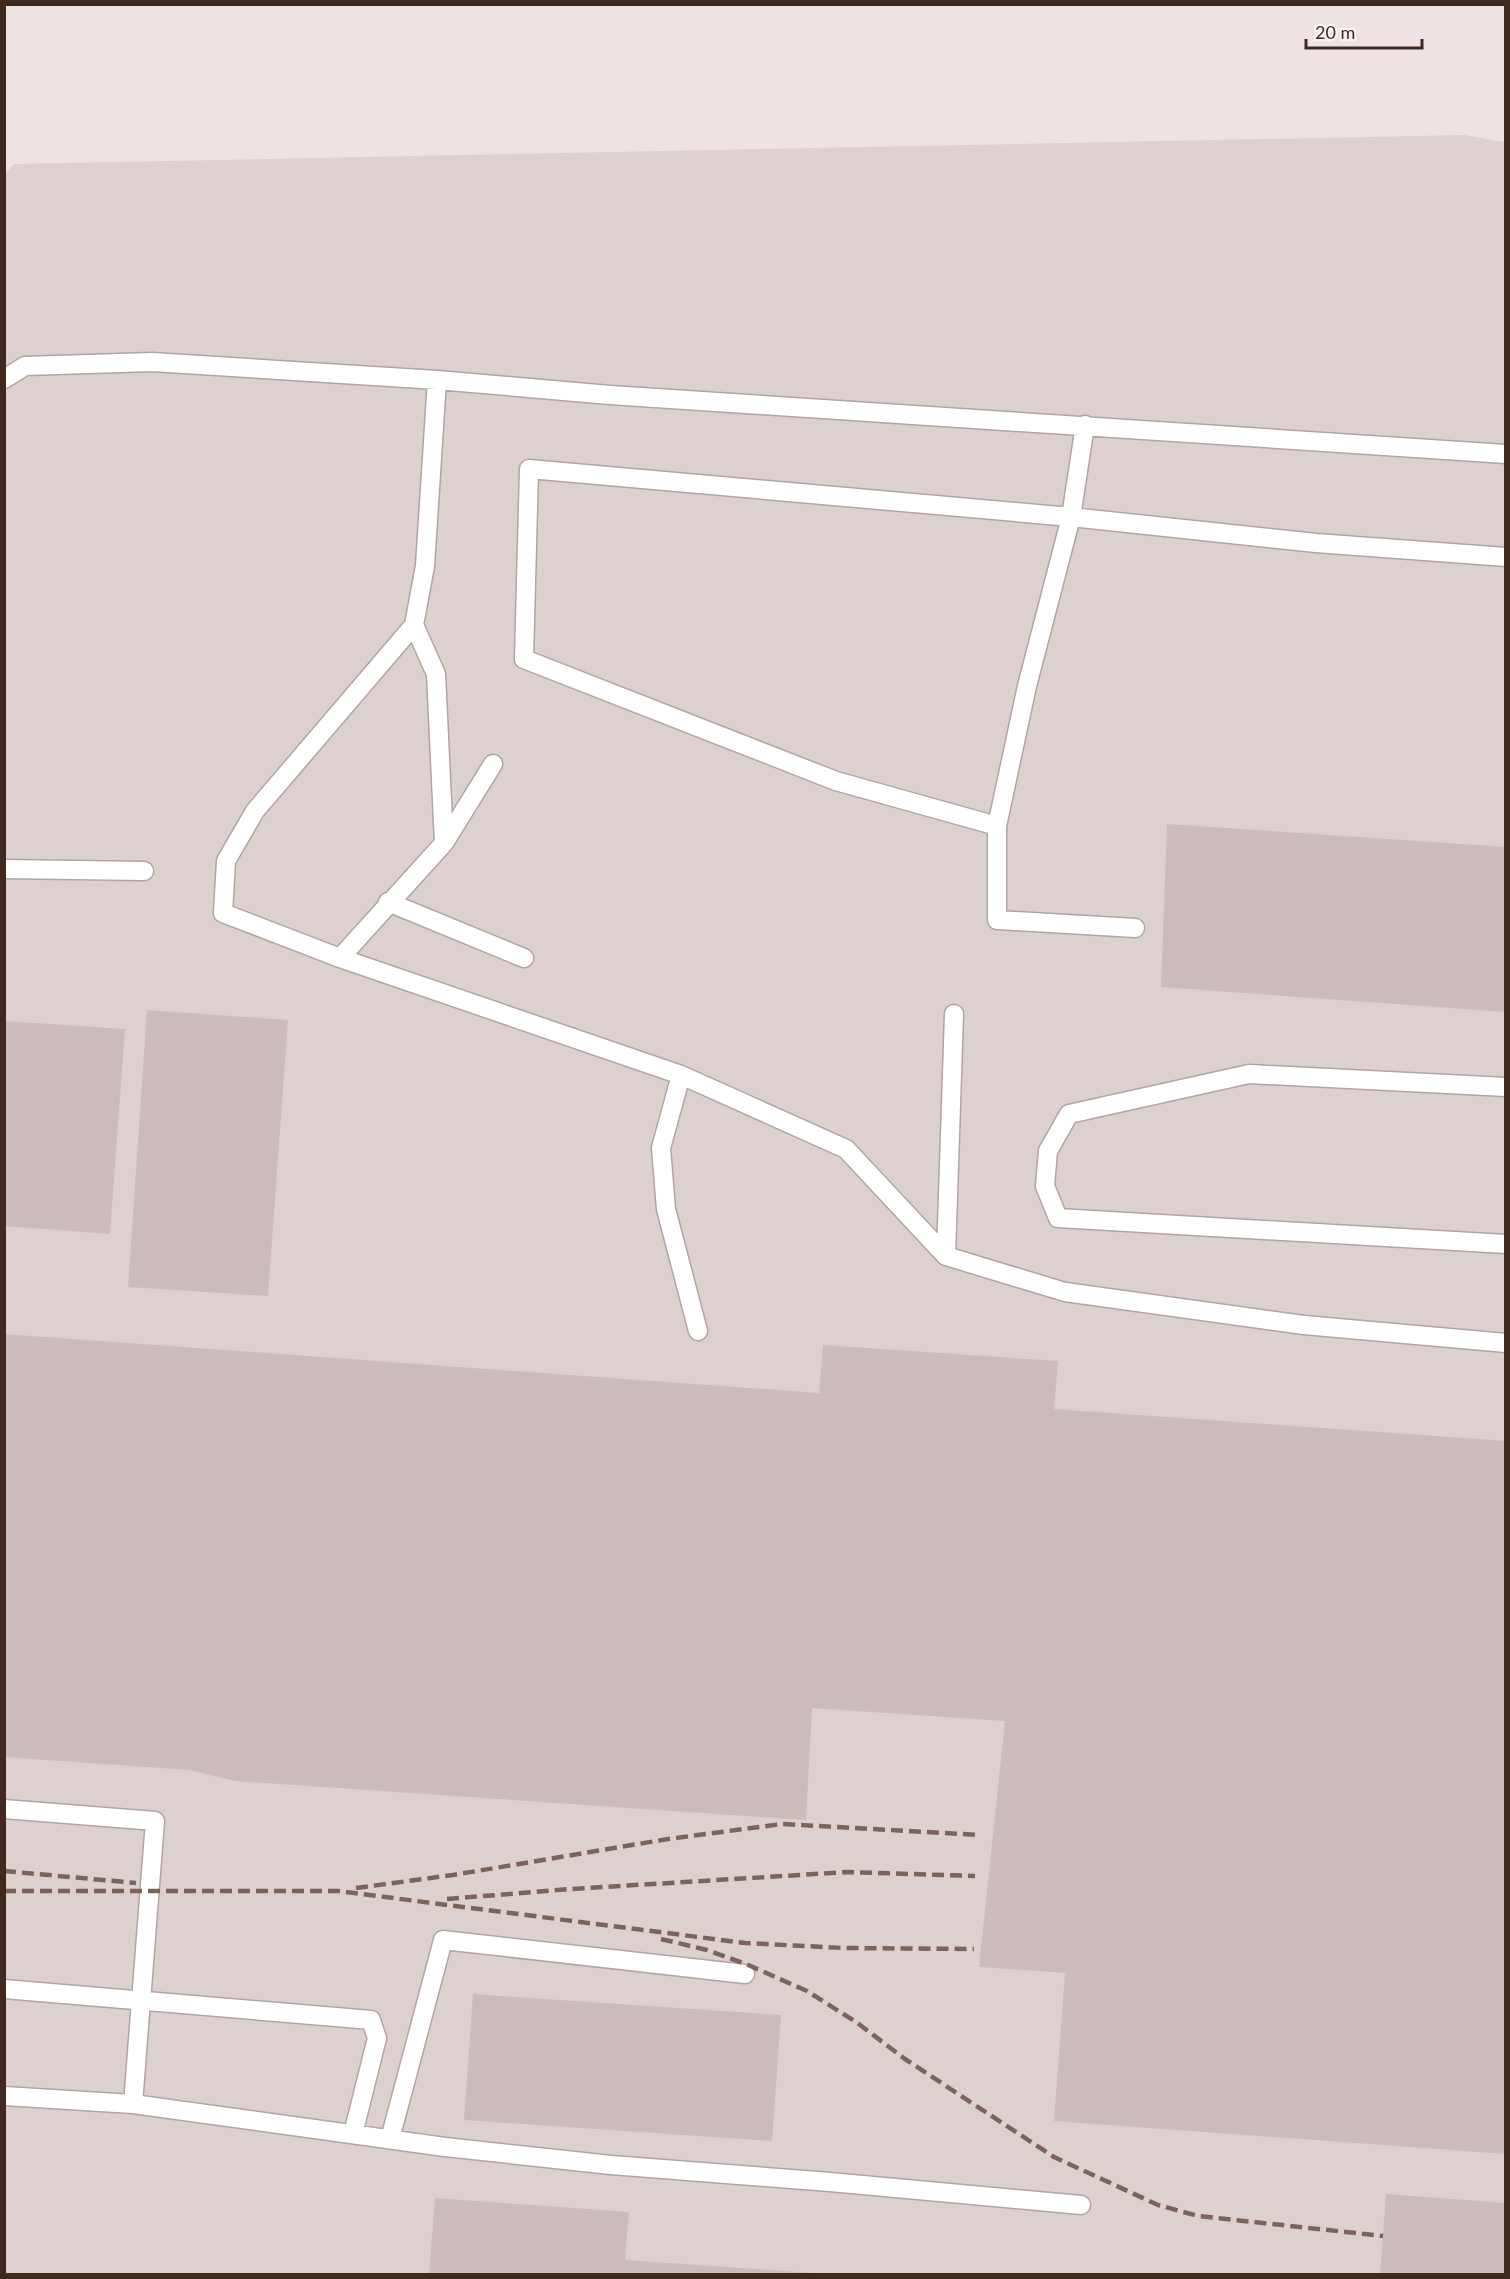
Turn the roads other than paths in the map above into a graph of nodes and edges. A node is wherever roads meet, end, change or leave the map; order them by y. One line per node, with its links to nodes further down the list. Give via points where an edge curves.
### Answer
1 (4, 379): 2 (lane, via 25,366 152,362)
2 (437, 380): 3 (lane); 7 (lane, via 425,567)
3 (1085, 425): 4 (lane); 5 (lane)
4 (1506, 454)
5 (1071, 517): 6 (lane, via 1316,543); 9 (lane, via 1027,686); 9 (lane, via 529,469 524,659 836,781)
6 (1506, 557)
7 (414, 624): 10 (lane, via 436,674); 15 (lane, via 255,812 226,861 223,913)
8 (493, 764): 10 (lane)
9 (997, 826): 14 (lane, via 997,920)
10 (444, 843): 13 (lane)
11 (4, 869): 12 (lane)
12 (144, 872)
13 (388, 902): 15 (lane); 16 (lane)
14 (1135, 928)
15 (340, 958): 18 (lane)
16 (524, 958)
17 (954, 1014): 21 (lane)
18 (681, 1075): 21 (lane, via 846,1149); 22 (lane, via 661,1148 666,1209)
19 (1506, 1087): 20 (lane, via 1249,1074 1195,1085 1069,1114 1048,1151 1045,1186 1058,1218)
20 (1506, 1244)
21 (946, 1256): 23 (lane, via 1065,1292 1304,1325)
22 (698, 1331)
23 (1506, 1343)
24 (4, 1809): 27 (lane, via 155,1821)
25 (745, 1974): 31 (lane, via 443,1940)
26 (4, 1989): 27 (lane)
27 (142, 1999): 29 (lane); 30 (lane, via 371,2020 377,2038)
28 (4, 2096): 29 (lane)
29 (133, 2104): 30 (lane)
30 (353, 2134): 31 (lane)
31 (390, 2139): 32 (lane, via 611,2165)
32 (1081, 2205)

